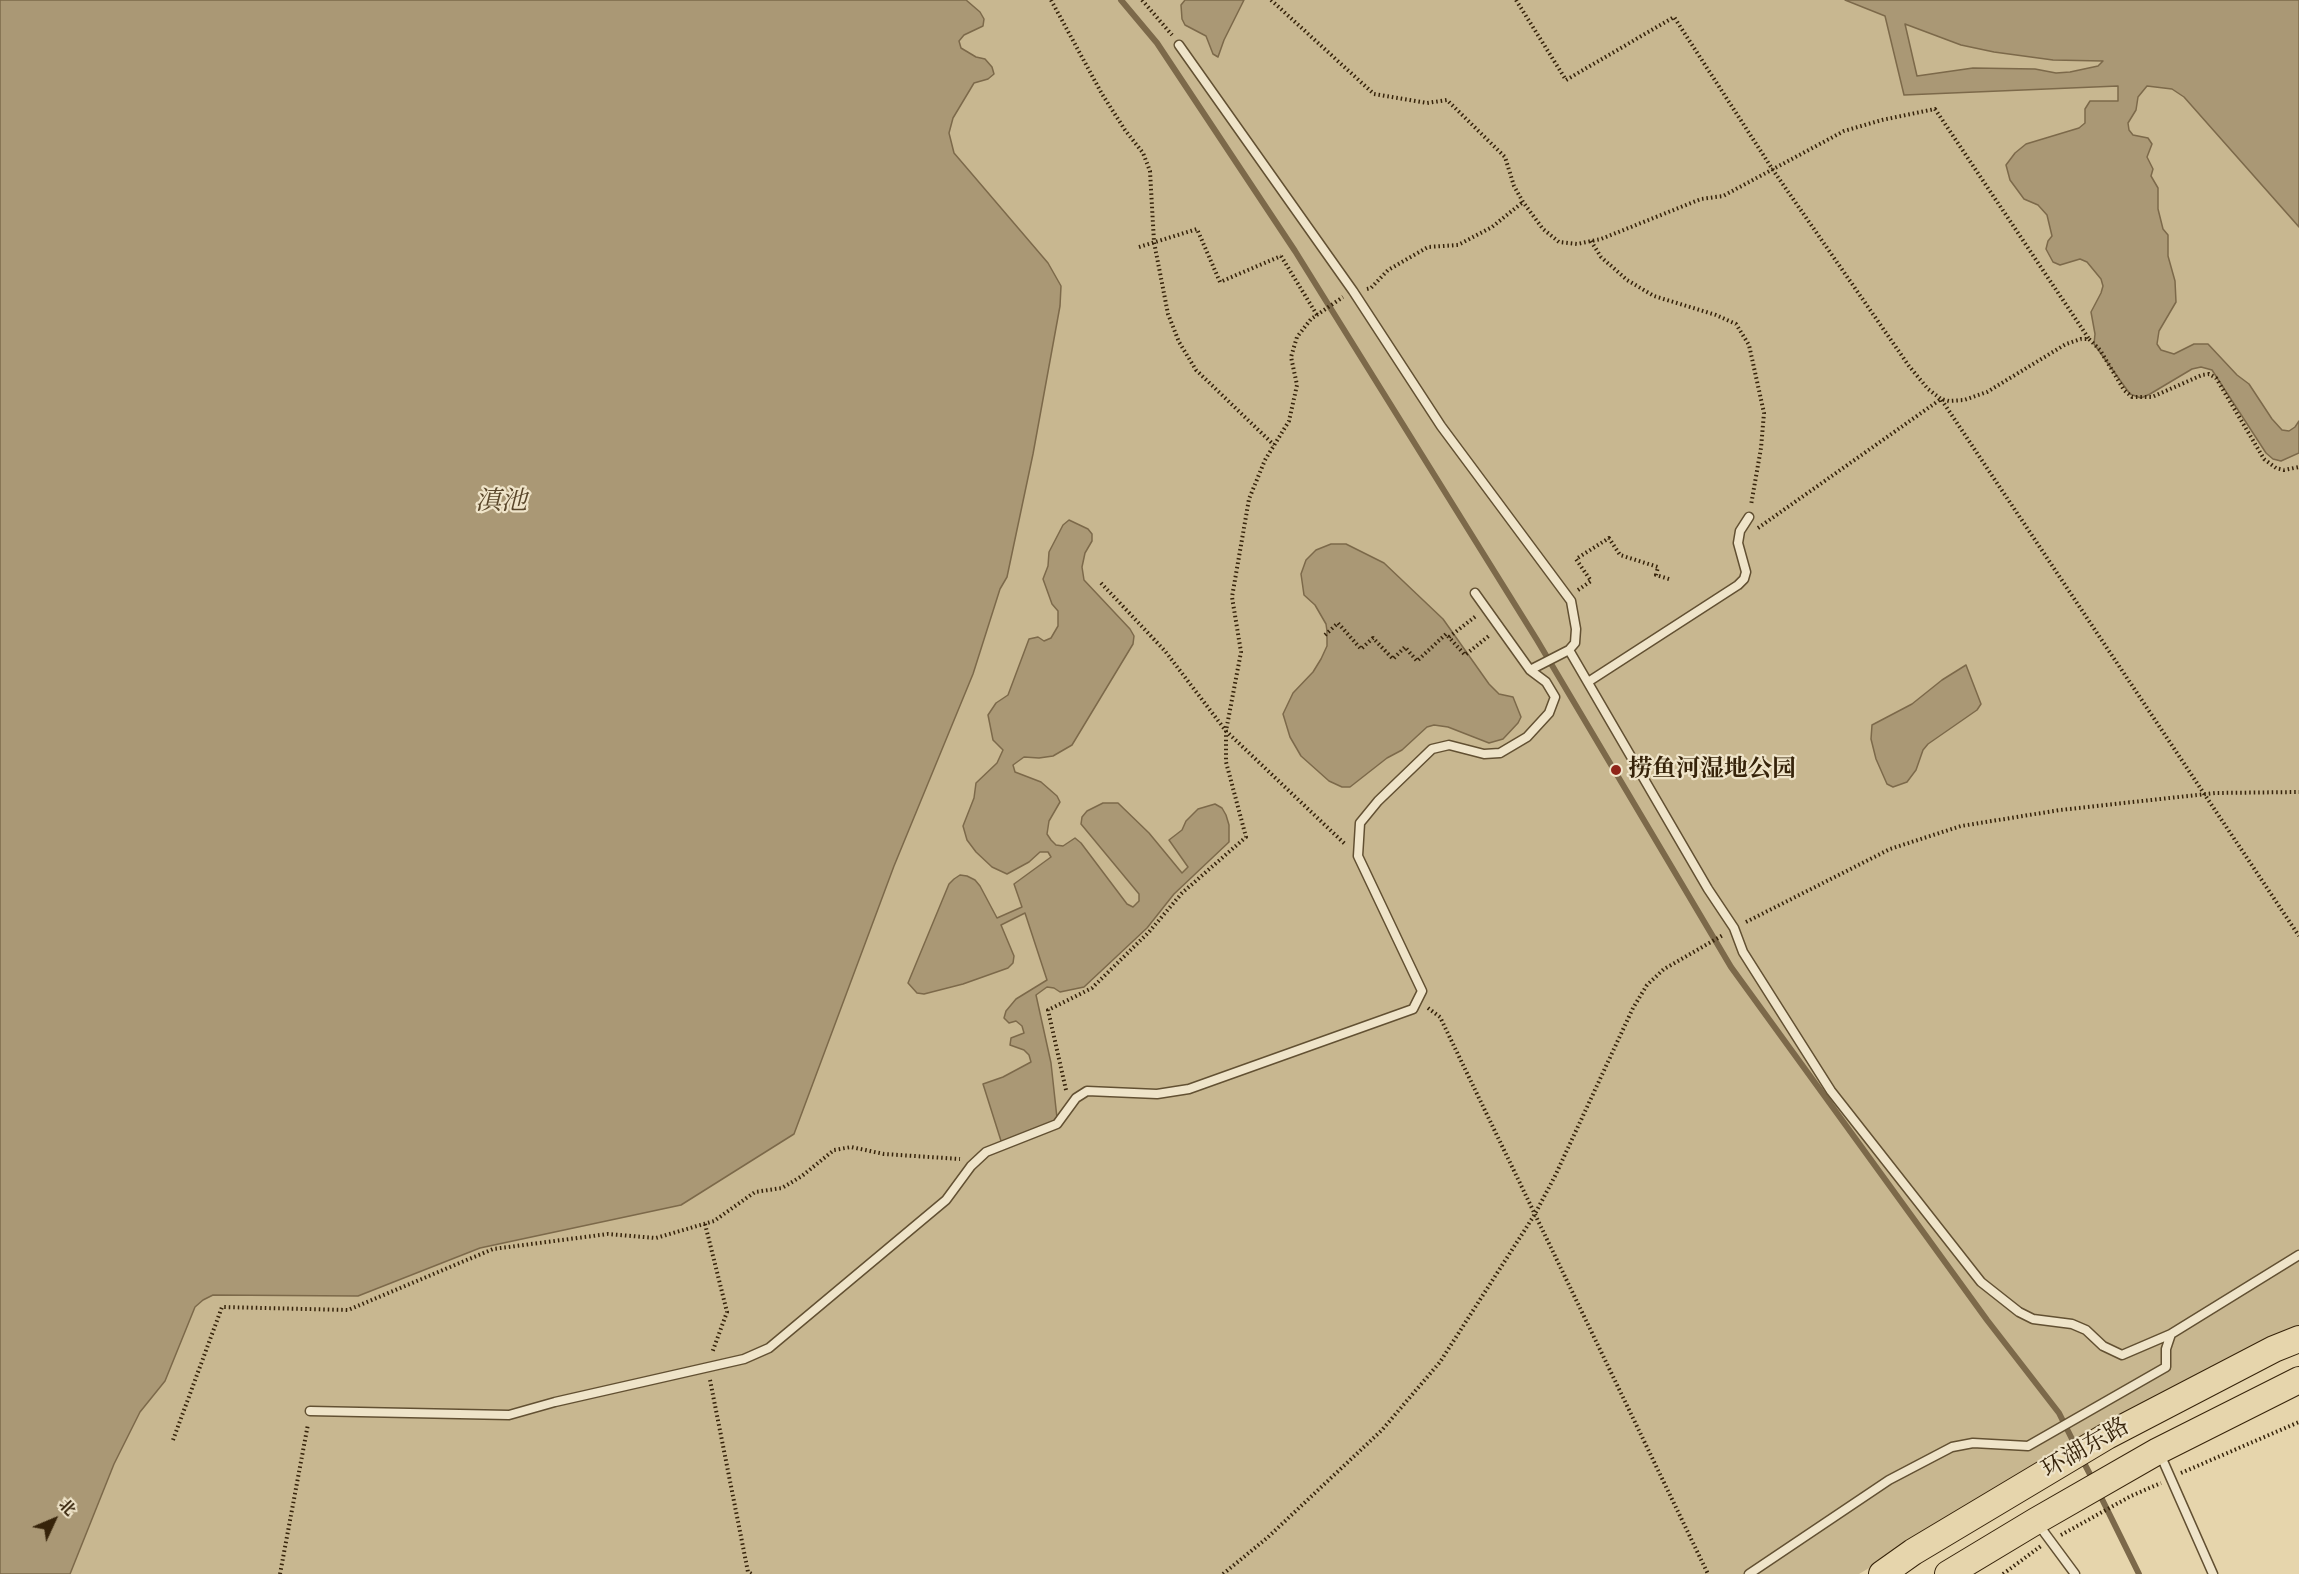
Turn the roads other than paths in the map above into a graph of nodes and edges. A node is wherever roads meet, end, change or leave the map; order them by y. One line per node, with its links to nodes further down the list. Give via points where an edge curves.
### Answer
1 (1179, 45): 4 (lane, via 1353,291 1441,426 1571,601 1576,629 1575,643)
2 (1749, 518): 6 (lane, via 1740,531 1738,543 1746,572 1744,579)
3 (1475, 592): 5 (lane)
4 (1569, 650): 5 (lane); 6 (lane)
5 (1534, 668): 11 (lane, via 1555,697 1549,713 1527,737 1500,753 1484,754 1449,745 1432,749 1360,823 1358,856 1422,991 1413,1009 1189,1089 1157,1094 1086,1091 1057,1124 986,1152 946,1200 769,1348 744,1359 509,1415)
6 (1588, 682): 8 (lane, via 1743,952 1831,1091 1981,1282 2032,1319 2072,1324 2122,1355)
7 (2299, 1255): 8 (lane)
8 (2171, 1334): 14 (lane, via 2166,1367 2028,1446 1973,1443 1952,1447 1889,1480)
9 (2299, 1339): 15 (main road, 环湖东路, via 2107,1436)
10 (2299, 1380): 12 (main road, 环湖东路)
11 (310, 1411)
12 (2158, 1451): 13 (main road, 环湖东路, via 2075,1498); 18 (lane)
13 (2043, 1531): 16 (main road, 环湖东路); 17 (lane)
14 (1749, 1574)
15 (1882, 1574)
16 (1948, 1574)
17 (2076, 1574)
18 (2213, 1574)

